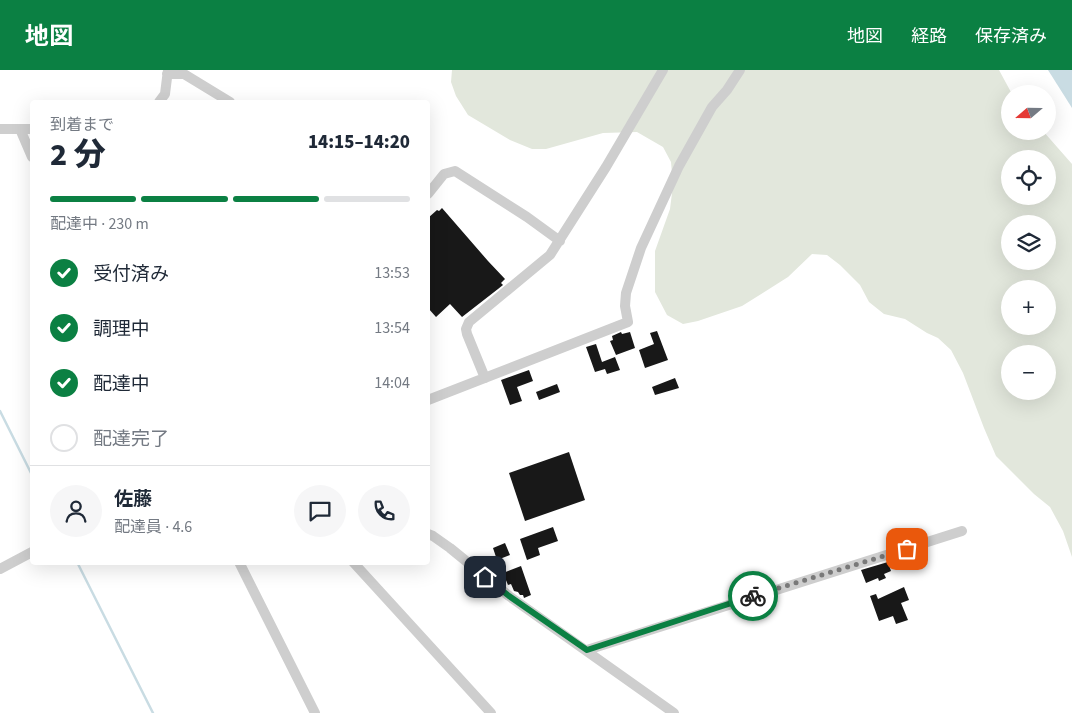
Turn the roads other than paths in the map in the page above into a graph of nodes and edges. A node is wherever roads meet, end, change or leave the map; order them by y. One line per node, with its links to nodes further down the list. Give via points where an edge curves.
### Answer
1 (663, 70): 11 (street)
2 (740, 70): 12 (street, via 712,107 679,166 641,248 626,292 628,322)
3 (168, 72): 4 (street, via 165,94); 5 (street, via 184,74)
4 (160, 100)
5 (227, 100)
6 (0, 129): 7 (street)
7 (20, 129): 8 (street); 9 (street)
8 (30, 129)
9 (30, 152)
10 (430, 192): 11 (street, via 444,174 455,171)
11 (560, 241): 12 (street, via 546,259 469,322 467,334)
12 (485, 378): 13 (street)
13 (430, 399)
14 (962, 531): 20 (street)
15 (430, 535): 20 (street, via 509,596)
16 (30, 553): 19 (street)
17 (241, 565): 21 (street)
18 (357, 565): 22 (street)
19 (0, 569)
20 (587, 650): 23 (street)
21 (315, 713)
22 (491, 713)
23 (674, 713)

